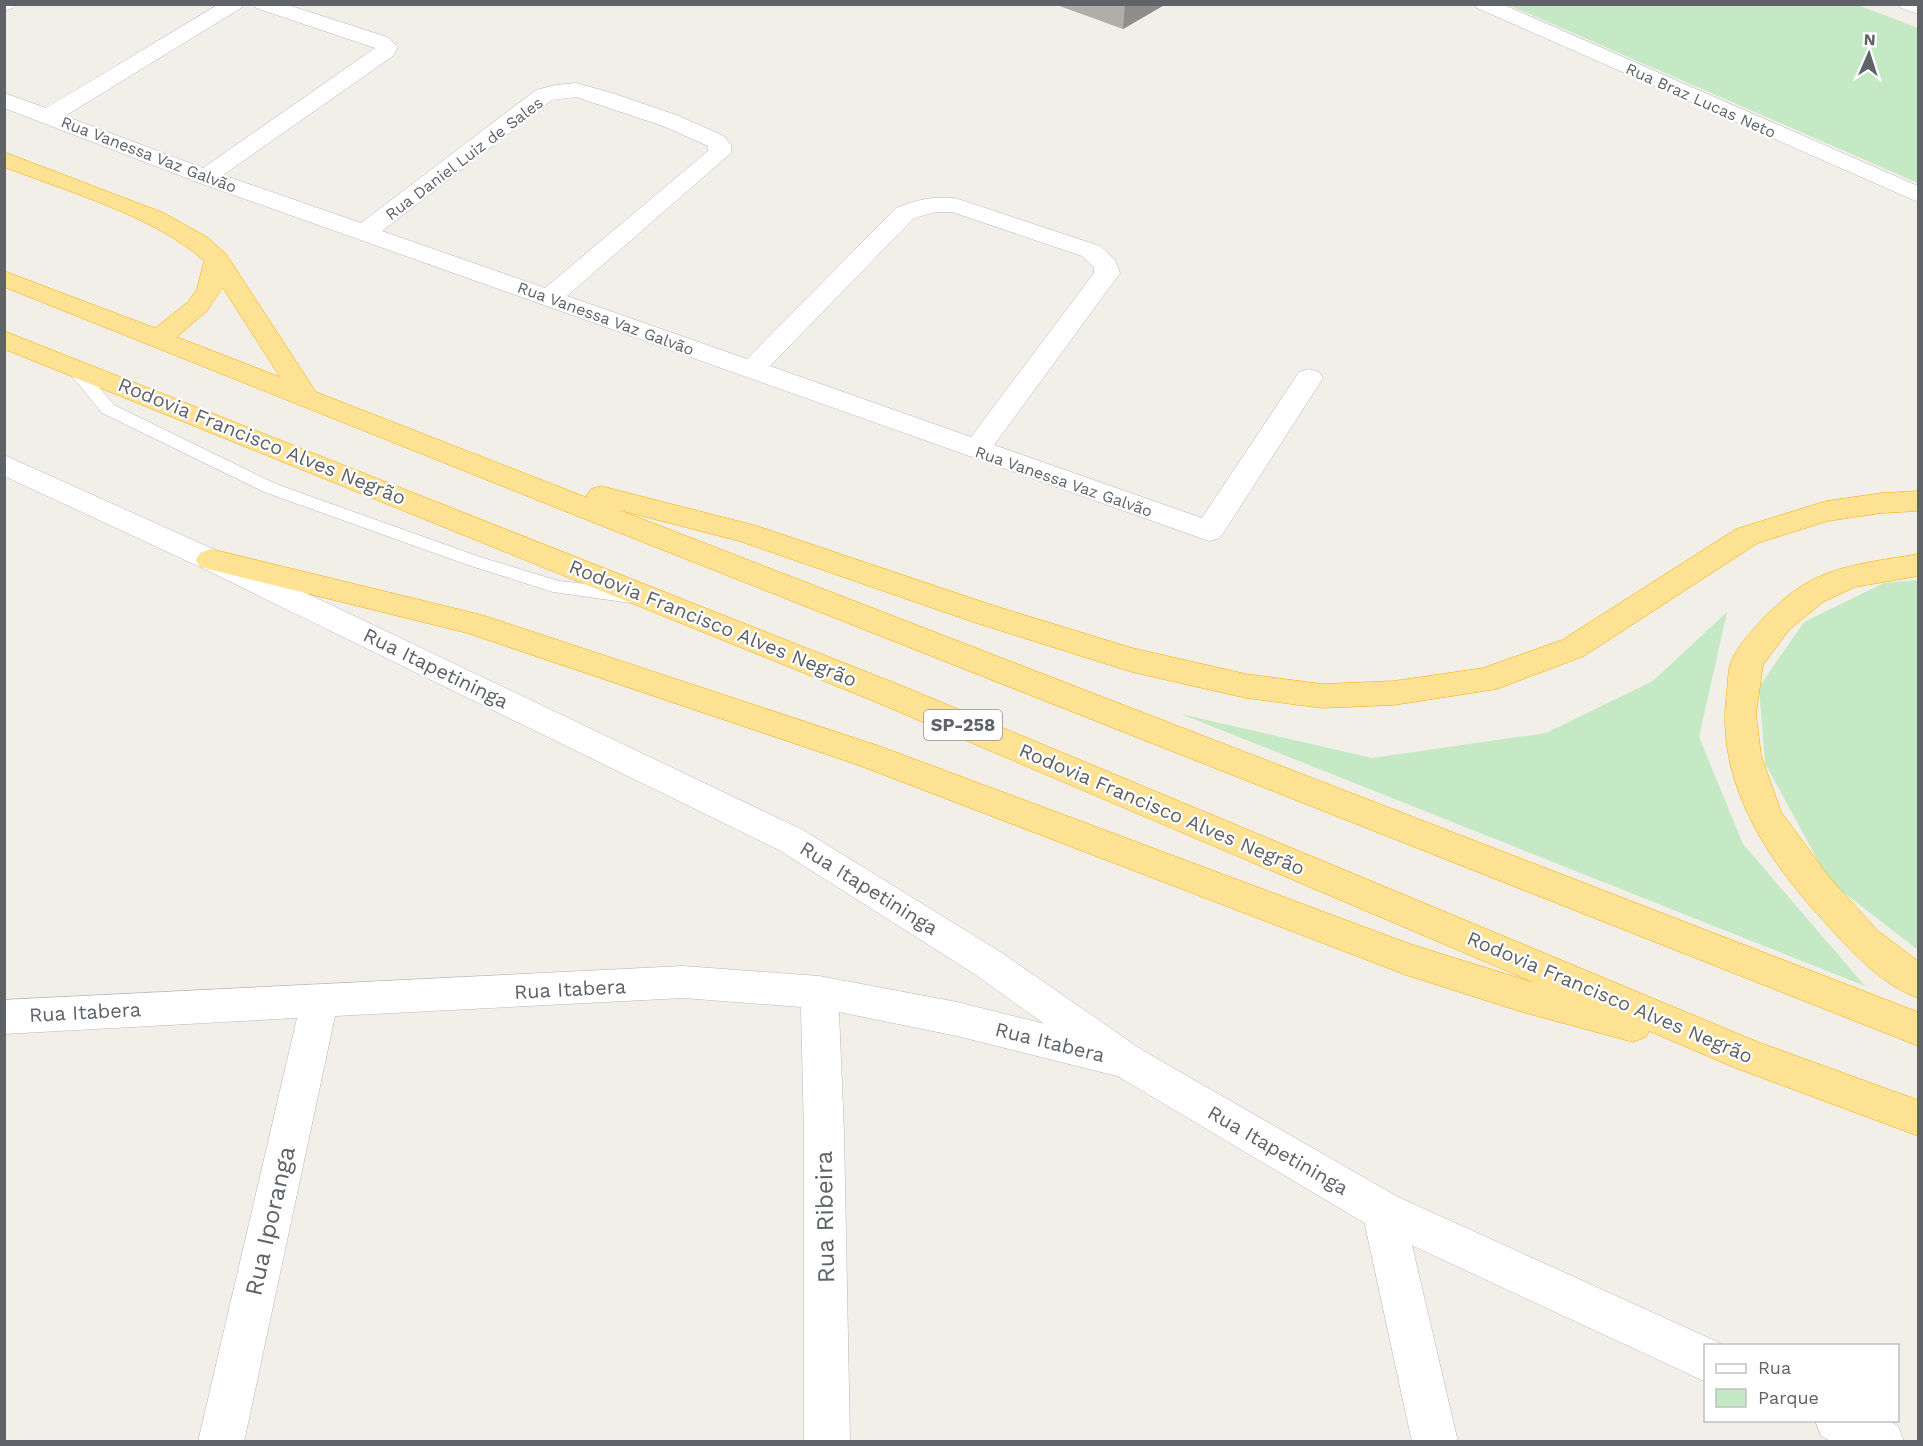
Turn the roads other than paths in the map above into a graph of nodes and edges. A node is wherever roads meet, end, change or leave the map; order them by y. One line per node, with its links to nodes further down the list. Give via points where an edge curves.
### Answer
1 (234, 4): 7 (street)
2 (263, 4): 9 (street, via 387,47)
3 (1484, 4): 10 (street, Rua Braz Lucas Neto)
4 (1908, 4): 5 (street)
5 (1918, 8)
6 (4, 100): 7 (street, Rua Vanessa Vaz Galvão)
7 (49, 116): 9 (street, Rua Vanessa Vaz Galvão)
8 (4, 159): 12 (highway, via 155,218 198,242)
9 (205, 177): 11 (street, Rua Vanessa Vaz Galvão)
10 (1918, 195)
11 (365, 232): 14 (street, Rua Vanessa Vaz Galvão); 14 (street, Rua Daniel Luiz de Sales, via 544,95 555,91 579,90 698,130 718,142 719,153)
12 (217, 259): 15 (highway, via 210,289 197,307); 19 (highway)
13 (4, 278): 15 (highway)
14 (550, 297): 17 (street, Rua Vanessa Vaz Galvão)
15 (160, 338): 19 (highway)
16 (4, 339): 31 (highway, Rodovia Francisco Alves Negrão / SP-258, via 890,694)
17 (752, 370): 20 (street, Rua Vanessa Vaz Galvão); 20 (street, via 905,213 919,206 955,205 1090,251 1106,265 1107,273)
18 (1309, 378): 20 (street, Rua Vanessa Vaz Galvão, via 1209,531)
19 (306, 397): 21 (highway)
20 (976, 450)
21 (463, 461): 23 (highway, via 746,533 1132,660 1246,686 1322,696 1394,693 1486,680 1573,648 1747,536 1827,511); 30 (highway)
22 (4, 464): 24 (street, Rua Itapetininga)
23 (1918, 501)
24 (211, 560): 31 (highway, via 471,623 870,756 1406,959 1522,996); 32 (street, Rua Itapetininga, via 791,840 989,964)
25 (1918, 565): 26 (highway, via 1849,577 1812,594 1778,622 1747,662 1740,714 1747,766 1766,817 1788,851 1865,942)
26 (1918, 982)
27 (819, 992): 28 (street, Rua Itabera, via 684,982); 32 (street, Rua Itabera, via 957,1019); 38 (street, Rua Ribeira, via 825,1133)
28 (320, 1000): 29 (street, Rua Itabera); 37 (street, Rua Iporanga)
29 (4, 1017)
30 (1918, 1029)
31 (1747, 1055): 33 (highway, Rodovia Francisco Alves Negrão / SP-258)
32 (1128, 1062): 34 (street, Rua Itapetininga)
33 (1918, 1118)
34 (1383, 1211): 35 (street, Rua Itapetininga); 39 (street)
35 (1704, 1359)
36 (1841, 1422): 40 (street)
37 (221, 1442)
38 (827, 1442)
39 (1435, 1442)
40 (1882, 1442)

